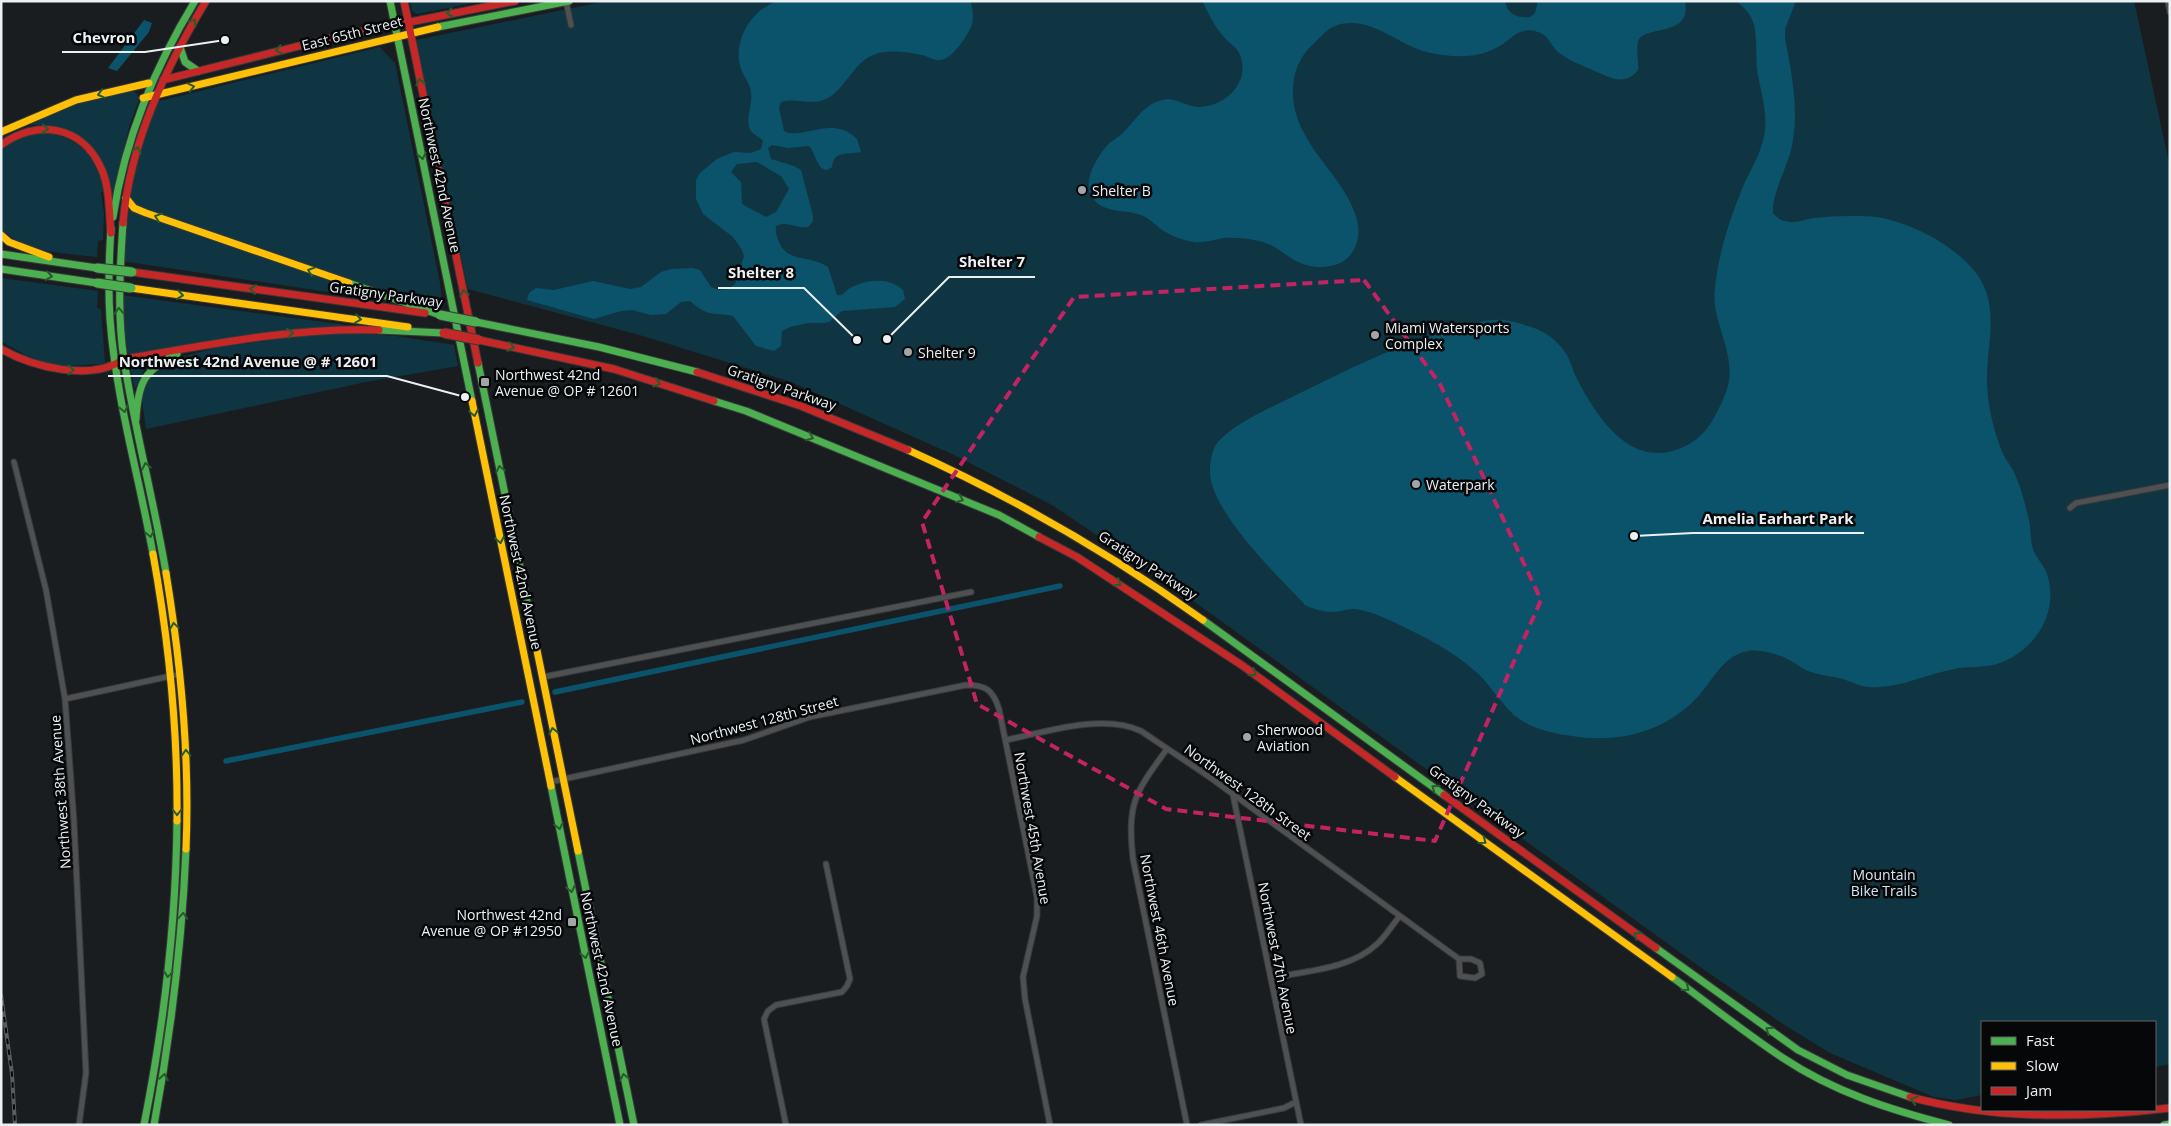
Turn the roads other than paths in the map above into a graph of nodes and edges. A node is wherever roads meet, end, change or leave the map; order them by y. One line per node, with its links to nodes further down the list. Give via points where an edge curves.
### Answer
1 (195, 1): 17 (main road)
2 (206, 1): 14 (main road, one-way to 2)
3 (390, 1): 11 (main road, Northwest 42nd Avenue)
4 (404, 1): 9 (main road, Northwest 42nd Avenue)
5 (515, 1): 9 (main road, East 65th Street, one-way to 9)
6 (567, 1): 10 (street); 12 (main road, East 65th Street)
7 (2168, 1): 8 (street)
8 (2170, 12)
9 (408, 22): 11 (main road, East 65th Street); 12 (main road, Northwest 42nd Avenue)
10 (571, 24)
11 (395, 25): 13 (main road, Northwest 42nd Avenue); 15 (main road, East 65th Street, one-way to 15)
12 (410, 33): 13 (main road, East 65th Street); 35 (main road, Northwest 42nd Avenue, one-way to 12)
13 (397, 36): 18 (main road, East 65th Street, one-way to 13); 36 (main road, Northwest 42nd Avenue, one-way to 36)
14 (180, 44): 15 (main road, via 184,63); 16 (main road)
15 (198, 71): 16 (main road, East 65th Street)
16 (163, 80): 17 (main road, East 65th Street); 18 (main road)
17 (149, 83): 19 (main road); 20 (main road, East 65th Street, one-way to 20, via 76,100)
18 (155, 95): 19 (main road, East 65th Street); 22 (main road, one-way to 18, via 138,144)
19 (143, 98): 23 (main road, via 122,164)
20 (1, 132)
21 (1, 145): 23 (main road, one-way to 23, via 29,129 47,128 79,139 101,168)
22 (126, 198): 28 (main road, one-way to 22, via 146,214 134,208); 32 (main road, one-way to 22, via 119,258)
23 (111, 234): 33 (main road, via 108,295)
24 (1, 235): 26 (main road, via 9,242)
25 (1, 254): 26 (main road, Gratigny Parkway)
26 (70, 264): 28 (main road, Gratigny Parkway, one-way to 26, bridge)
27 (1, 269): 29 (main road, Gratigny Parkway, one-way to 29, bridge)
28 (440, 315): 64 (main road, Gratigny Parkway, one-way to 28, bridge, via 2090,1121 1996,1118 1933,1106 1842,1074 1760,1024 1154,585 1104,551 1025,506 901,446 801,406 697,372 564,337)
29 (444, 333): 30 (main road, one-way to 29, via 320,330); 76 (main road, Gratigny Parkway, one-way to 76, bridge, via 614,370 746,410 999,515 1077,557 1243,666 1784,1059 1861,1098)
30 (190, 348): 32 (main road); 34 (main road, via 161,361 144,376 139,387)
31 (1, 349): 33 (main road, one-way to 33, via 42,367 81,370)
32 (124, 359): 33 (main road); 34 (main road)
33 (115, 366): 44 (main road, one-way to 44, via 150,534)
34 (136, 419): 43 (main road, one-way to 34, via 160,534)
35 (492, 432): 36 (main road); 40 (main road, Northwest 42nd Avenue, one-way to 35)
36 (479, 436): 41 (main road, Northwest 42nd Avenue, one-way to 41)
37 (14, 462): 47 (street, Northwest 38th Avenue, via 46,590)
38 (2170, 485): 39 (street, via 2076,503)
39 (2070, 508)
40 (519, 564): 41 (main road); 45 (main road, Northwest 42nd Avenue)
41 (506, 566): 51 (main road, Northwest 42nd Avenue)
42 (971, 592): 45 (street)
43 (180, 674): 44 (street); 68 (main road, one-way to 43, via 176,1001 184,903 187,792)
44 (170, 677): 47 (street); 67 (main road, one-way to 67, via 177,807 175,891 163,1019)
45 (542, 677): 50 (main road, Northwest 42nd Avenue, one-way to 45)
46 (985, 687): 48 (street, Northwest 45th Avenue, via 997,703); 50 (street, Northwest 128th Street, via 966,685 810,717 744,740)
47 (65, 699): 66 (street, Northwest 38th Avenue, via 86,1073)
48 (1006, 740): 49 (street, Northwest 128th Street, via 1102,722 1129,725); 72 (street, Northwest 45th Avenue, via 1037,897 1037,916 1023,977)
49 (1167, 749): 52 (street, Northwest 128th Street); 73 (street, Northwest 46th Avenue, via 1142,784 1132,805 1130,833)
50 (563, 779): 51 (street, Northwest 128th Street); 53 (main road, Northwest 42nd Avenue)
51 (550, 782): 54 (main road, Northwest 42nd Avenue, one-way to 54)
52 (1233, 795): 58 (street, Northwest 128th Street); 60 (street, Northwest 47th Avenue)
53 (576, 842): 54 (main road); 56 (main road, Northwest 42nd Avenue)
54 (562, 845): 57 (main road, Northwest 42nd Avenue, one-way to 57)
55 (826, 864): 71 (street, via 850,980 842,992 776,1005 768,1010 764,1019)
56 (588, 903): 57 (main road); 70 (main road, Northwest 42nd Avenue, one-way to 56)
57 (575, 907): 69 (main road, Northwest 42nd Avenue, one-way to 69)
58 (1400, 916): 59 (street, Northwest 128th Street); 60 (street, via 1378,943 1364,954 1342,963)
59 (1459, 959): 59 (street, via 1460,976 1474,978 1482,974 1480,963)
60 (1271, 978): 61 (street, Northwest 47th Avenue)
61 (1296, 1102): 74 (street, via 1284,1108); 75 (street, Northwest 47th Avenue)
62 (2170, 1108): 63 (main road, Gratigny Parkway, one-way to 63, bridge)
63 (2156, 1110)
64 (2152, 1111)
65 (2170, 1124): 77 (main road)
66 (79, 1125)
67 (144, 1125)
68 (154, 1125)
69 (620, 1125)
70 (634, 1125)
71 (786, 1125)
72 (1050, 1125)
73 (1187, 1125)
74 (1201, 1125)
75 (1301, 1125)
76 (1948, 1125)
77 (2164, 1125)

